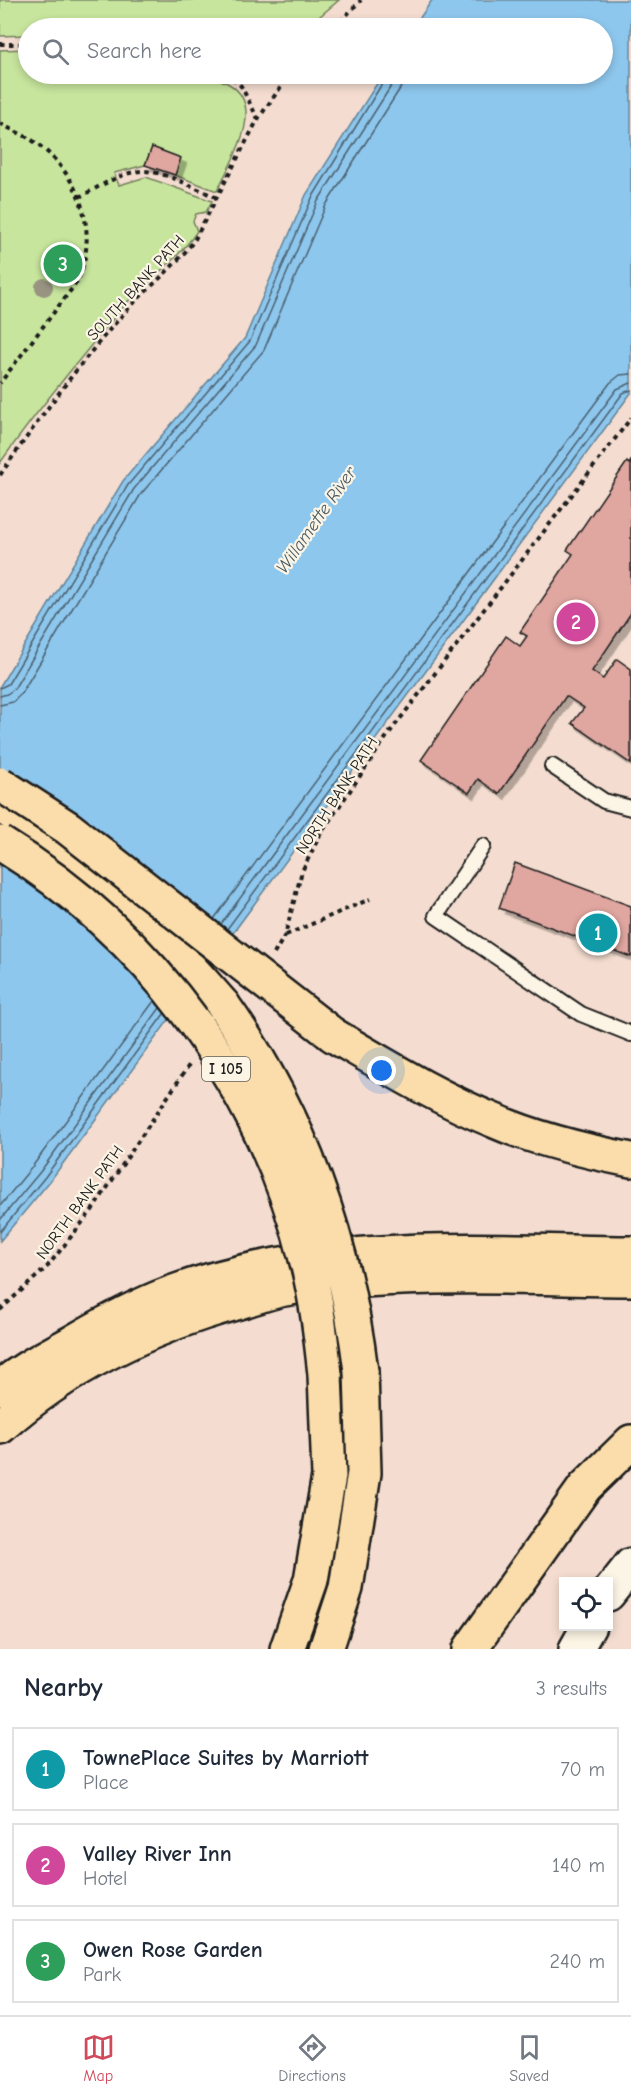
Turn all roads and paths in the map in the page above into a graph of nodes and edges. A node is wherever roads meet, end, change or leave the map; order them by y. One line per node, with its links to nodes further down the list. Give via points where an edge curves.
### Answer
1 (361, 0): 2 (path)
2 (344, 18)
3 (0, 44): 4 (path)
4 (18, 44)
5 (239, 84): 7 (path)
6 (283, 84): 7 (path, SOUTH BANK PATH)
7 (258, 119): 10 (path, SOUTH BANK PATH)
8 (2, 126): 9 (path, via 31,139 47,152)
9 (79, 197): 10 (path, via 123,176 149,172); 11 (path, via 86,221 86,264 63,305)
10 (218, 198): 13 (path, SOUTH BANK PATH, via 182,257 108,333 49,405)
11 (0, 383)
12 (631, 418): 21 (path, NORTH BANK PATH, via 390,732 321,833 302,871)
13 (0, 475)
14 (552, 766): 17 (lane, via 604,801)
15 (0, 784): 25 (highway, bridge, via 68,828 333,1035 424,1088 495,1122)
16 (0, 806): 36 (highway, I 105, bridge, via 90,870 187,964 246,1037 323,1198 350,1292 361,1371 364,1473 346,1588)
17 (631, 808)
18 (0, 843): 35 (highway, I 105, bridge, via 67,889 121,935 185,1008 244,1097 291,1206 319,1320 328,1476 311,1580)
19 (483, 846): 23 (lane, via 436,916 581,1014)
20 (370, 899): 21 (path)
21 (285, 935): 22 (path, NORTH BANK PATH)
22 (273, 957)
23 (631, 1034)
24 (193, 1060): 28 (path, NORTH BANK PATH, via 93,1209 47,1268)
25 (631, 1160)
26 (631, 1253): 29 (highway, via 384,1251 320,1257 218,1278 118,1316)
27 (631, 1279): 30 (highway, via 402,1277 290,1288 212,1310 130,1340 72,1374)
28 (0, 1310)
29 (0, 1388)
30 (0, 1427)
31 (631, 1442): 37 (highway, via 585,1487)
32 (631, 1565): 33 (street)
33 (613, 1589)
34 (586, 1631): 38 (street)
35 (286, 1649)
36 (326, 1649)
37 (470, 1649)
38 (576, 1649)

